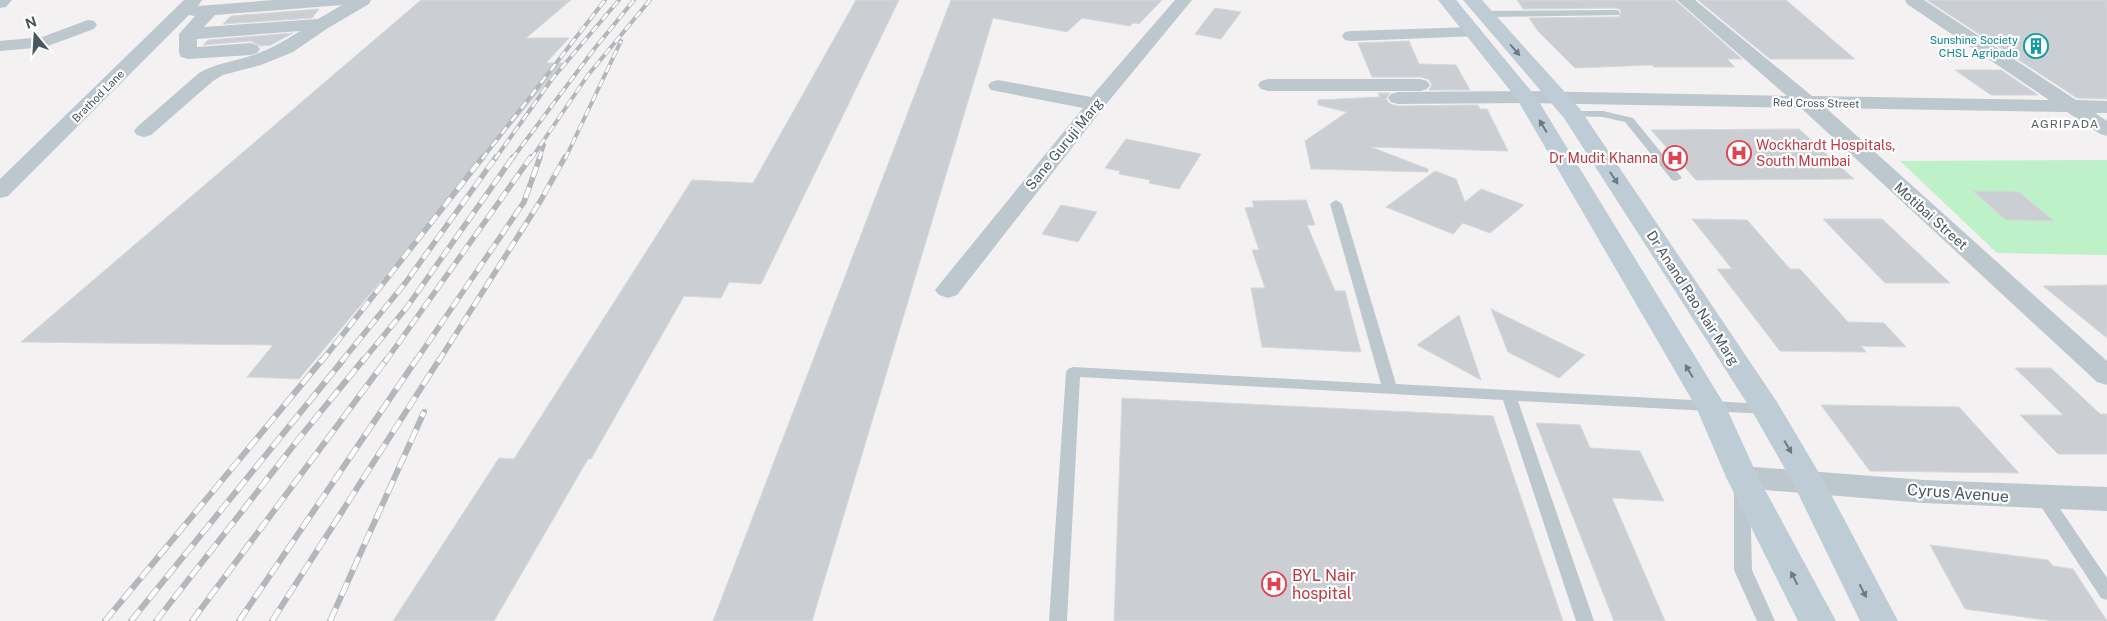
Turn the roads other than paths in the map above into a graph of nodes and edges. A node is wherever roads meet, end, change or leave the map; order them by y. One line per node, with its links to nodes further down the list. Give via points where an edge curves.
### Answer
1 (4, 0): 9 (street)
2 (344, 0): 11 (street)
3 (355, 0): 4 (street)
4 (362, 0): 14 (street)
5 (1184, 0): 23 (street, Sane Guruji Marg)
6 (1447, 0): 13 (main road, Dr Anand Rao Nair Marg)
7 (1685, 0): 22 (street, Motibai Street)
8 (1913, 0): 25 (street)
9 (0, 3)
10 (188, 6): 11 (street); 30 (street, Brathod Lane)
11 (211, 9): 14 (street, via 188,34 188,53 286,45)
12 (1616, 13): 13 (lane)
13 (1476, 16): 16 (street); 20 (main road, Dr Anand Rao Nair Marg); 24 (main road, Dr Anand Rao Nair Marg, one-way to 24)
14 (317, 24): 28 (street, via 276,53 206,77)
15 (88, 25): 17 (street, via 45,42)
16 (1351, 36)
17 (0, 46)
18 (1268, 85): 20 (street)
19 (998, 86): 23 (street)
20 (1521, 91): 21 (street); 24 (street, Red Cross Street); 36 (main road, Dr Anand Rao Nair Marg, one-way to 20)
21 (1398, 98)
22 (1808, 103): 24 (street, Red Cross Street); 25 (street, Red Cross Street); 33 (street, Motibai Street)
23 (1096, 104): 32 (street, Sane Guruji Marg)
24 (1565, 106): 29 (lane, via 1629,120); 37 (main road, Dr Anand Rao Nair Marg, one-way to 37)
25 (2072, 107): 26 (street, Red Cross Street); 27 (street)
26 (2107, 107)
27 (2107, 130)
28 (144, 131)
29 (1676, 178)
30 (0, 191)
31 (1336, 204): 34 (lane)
32 (948, 290)
33 (2107, 376)
34 (1390, 390): 35 (lane); 43 (lane, via 1073,372)
35 (1509, 396): 36 (lane); 44 (lane)
36 (1710, 407): 37 (lane); 38 (main road, Dr Anand Rao Nair Marg)
37 (1766, 409): 39 (main road, Dr Anand Rao Nair Marg, one-way to 39)
38 (1742, 477): 39 (street, Cyrus Avenue); 45 (lane, via 1743,570); 46 (main road, Dr Anand Rao Nair Marg, one-way to 38)
39 (1809, 483): 40 (street, Cyrus Avenue); 47 (main road, Dr Anand Rao Nair Marg, one-way to 47)
40 (2044, 498): 41 (street, Cyrus Avenue); 42 (lane)
41 (2107, 499)
42 (2107, 593)
43 (1058, 621)
44 (1585, 621)
45 (1766, 621)
46 (1817, 621)
47 (1879, 621)

